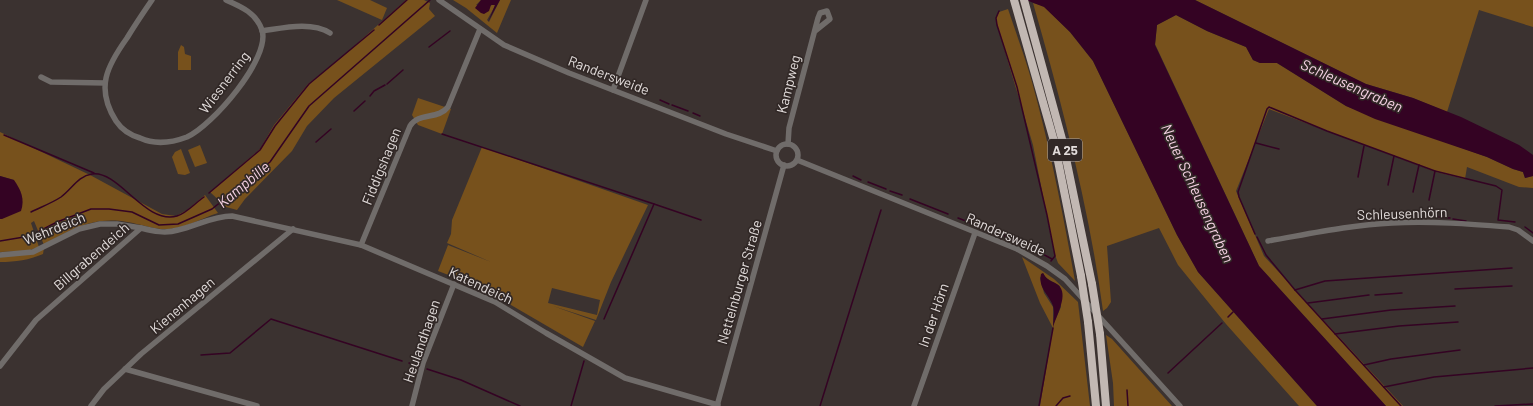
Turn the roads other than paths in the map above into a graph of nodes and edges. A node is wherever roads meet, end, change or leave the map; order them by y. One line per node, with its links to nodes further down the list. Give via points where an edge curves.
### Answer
1 (152, 0): 12 (street, Wiesnerring, via 111,62)
2 (226, 0): 8 (street, via 252,14)
3 (646, 0): 13 (street)
4 (1014, 0): 34 (highway, A 25, bridge, via 1054,141 1081,276)
5 (1024, 0): 35 (highway, A 25, bridge, via 1062,139 1092,284 1100,334)
6 (441, 1): 7 (street, Randersweide)
7 (480, 29): 13 (street, Randersweide, via 504,45); 24 (street, Fiddigshagen, via 448,107 439,114 415,120 410,126)
8 (262, 31): 10 (street, via 316,27); 12 (street, Wiesnerring, via 263,44 258,58 235,92 216,116 188,136 161,143 129,134 120,127 112,115 106,98)
9 (815, 31): 14 (street, Kampweg, via 789,128)
10 (330, 32)
11 (41, 77): 12 (street, via 51,82)
12 (105, 83)
13 (613, 90): 15 (street, Randersweide, via 730,135)
14 (788, 144): 15 (street); 16 (street, via 797,150)
15 (777, 150): 17 (street, via 778,161)
16 (797, 160): 17 (street, via 791,165); 21 (street, Randersweide)
17 (784, 165): 32 (street, Nettelnburger Straße)
18 (224, 216): 19 (street, Billgrabendeich, via 177,231 158,232); 20 (street, Katendeich)
19 (141, 228): 25 (street, Wehrdeich, via 100,224 79,229 33,252); 27 (street, Billgrabendeich, via 36,320)
20 (293, 229): 24 (street, Katendeich); 28 (street, Kienenhagen)
21 (975, 233): 33 (street, In der Hörn); 36 (street, Randersweide, via 1030,256 1065,279)
22 (1268, 241): 23 (street, Schleusenhörn, via 1353,226 1434,222 1509,227)
23 (1533, 241)
24 (362, 245): 26 (street, Katendeich, via 418,271)
25 (0, 255)
26 (454, 284): 31 (street, Heulandhagen, via 423,363); 32 (street, Katendeich, via 495,302 621,376)
27 (0, 366)
28 (126, 369): 29 (street, Kienenhagen, via 104,389); 30 (street)
29 (91, 406)
30 (257, 406)
31 (412, 406)
32 (717, 406)
33 (914, 406)
34 (1096, 406)
35 (1106, 406)
36 (1180, 406)

